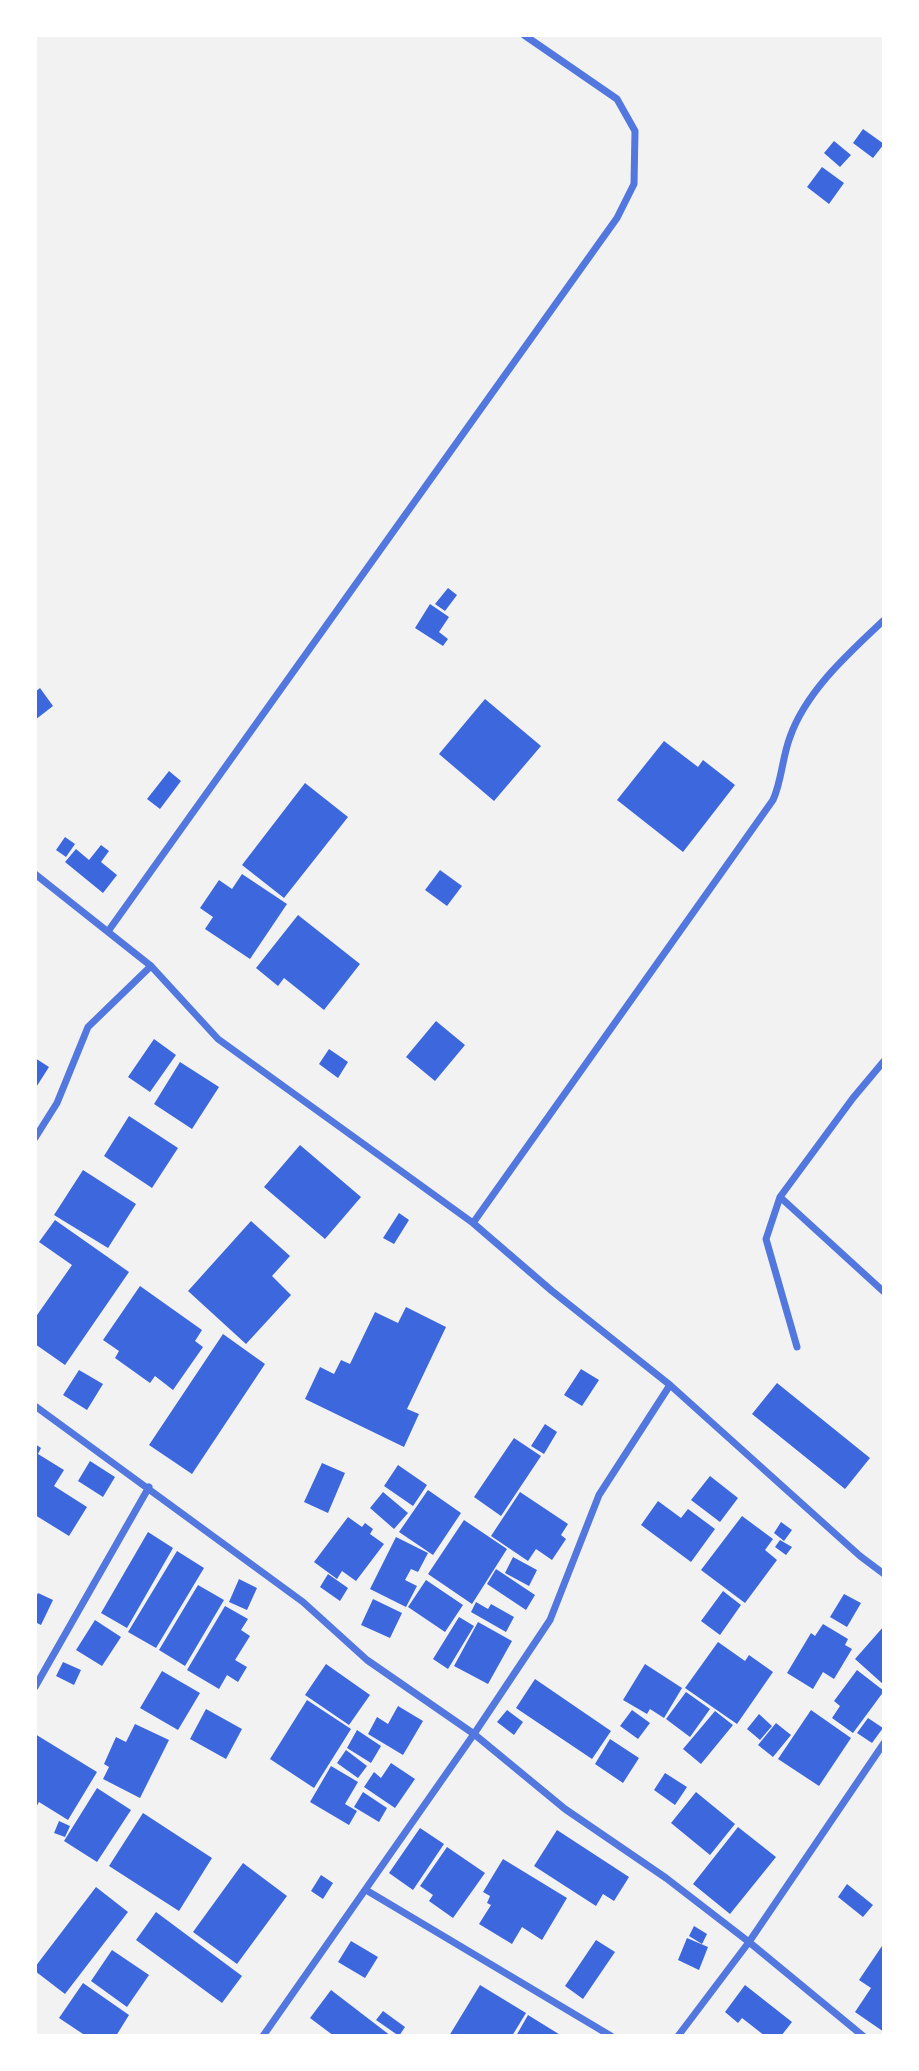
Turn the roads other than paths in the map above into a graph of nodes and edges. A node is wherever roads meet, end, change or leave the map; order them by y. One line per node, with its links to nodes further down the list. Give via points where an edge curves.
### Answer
1 (524, 35): 4 (street, via 617,99 635,131 634,184 617,218)
2 (884, 620): 9 (street, via 829,673 790,737 773,800)
3 (35, 874): 4 (street)
4 (109, 930): 5 (street)
5 (151, 966): 7 (street, via 88,1027 57,1103); 9 (street, via 218,1039)
6 (884, 1062): 8 (street)
7 (35, 1138)
8 (780, 1197): 10 (street); 11 (street, via 765,1239)
9 (473, 1223): 12 (street)
10 (884, 1292)
11 (797, 1347)
12 (670, 1385): 15 (street); 17 (street, via 599,1495 550,1620)
13 (35, 1406): 14 (street)
14 (149, 1487): 16 (street); 17 (street, via 303,1602 367,1660)
15 (884, 1574)
16 (35, 1687)
17 (474, 1734): 19 (street); 20 (street, via 565,1809)
18 (884, 1743): 20 (street)
19 (366, 1890): 21 (street); 22 (street)
20 (749, 1942): 23 (street); 24 (street)
21 (263, 2036)
22 (611, 2036)
23 (678, 2036)
24 (863, 2036)

